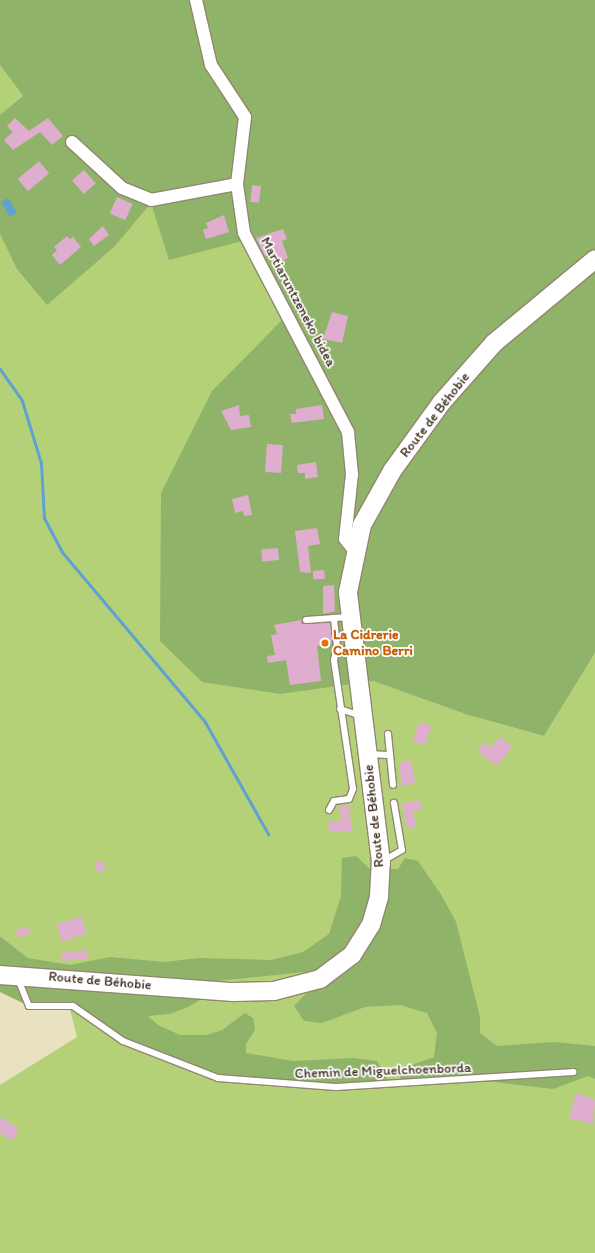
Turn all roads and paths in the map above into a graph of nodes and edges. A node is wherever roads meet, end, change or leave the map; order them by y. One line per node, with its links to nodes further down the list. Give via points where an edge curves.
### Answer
1 (196, 0): 3 (street, Martiaruntzeneko bidea, via 211,65 245,117)
2 (72, 142): 3 (street, via 122,188 151,200)
3 (237, 184): 5 (street, Martiaruntzeneko bidea, via 244,233 256,260 348,432 352,474 345,539)
4 (595, 259): 5 (main road, Route de Béhobie, via 543,301 500,344 448,407 399,475)
5 (354, 550): 6 (main road, Route de Béhobie)
6 (343, 617): 7 (lane); 8 (lane, via 334,660); 9 (main road, Route de Béhobie)
7 (306, 620)
8 (340, 709): 9 (lane); 15 (lane, via 353,789 349,799 334,801)
9 (363, 717): 11 (main road, Route de Béhobie)
10 (388, 734): 12 (lane)
11 (368, 754): 12 (lane); 16 (main road, Route de Béhobie)
12 (388, 755): 13 (lane)
13 (392, 785)
14 (394, 803): 16 (lane, via 402,850)
15 (329, 810)
16 (381, 862): 17 (main road, Route de Béhobie, via 379,897 371,925 352,955 320,979 274,991 233,992)
17 (8, 974): 18 (lane, Chemin de Miguelchoenborda, via 29,1006 73,1006 123,1041 218,1078 336,1087)
18 (574, 1072)

